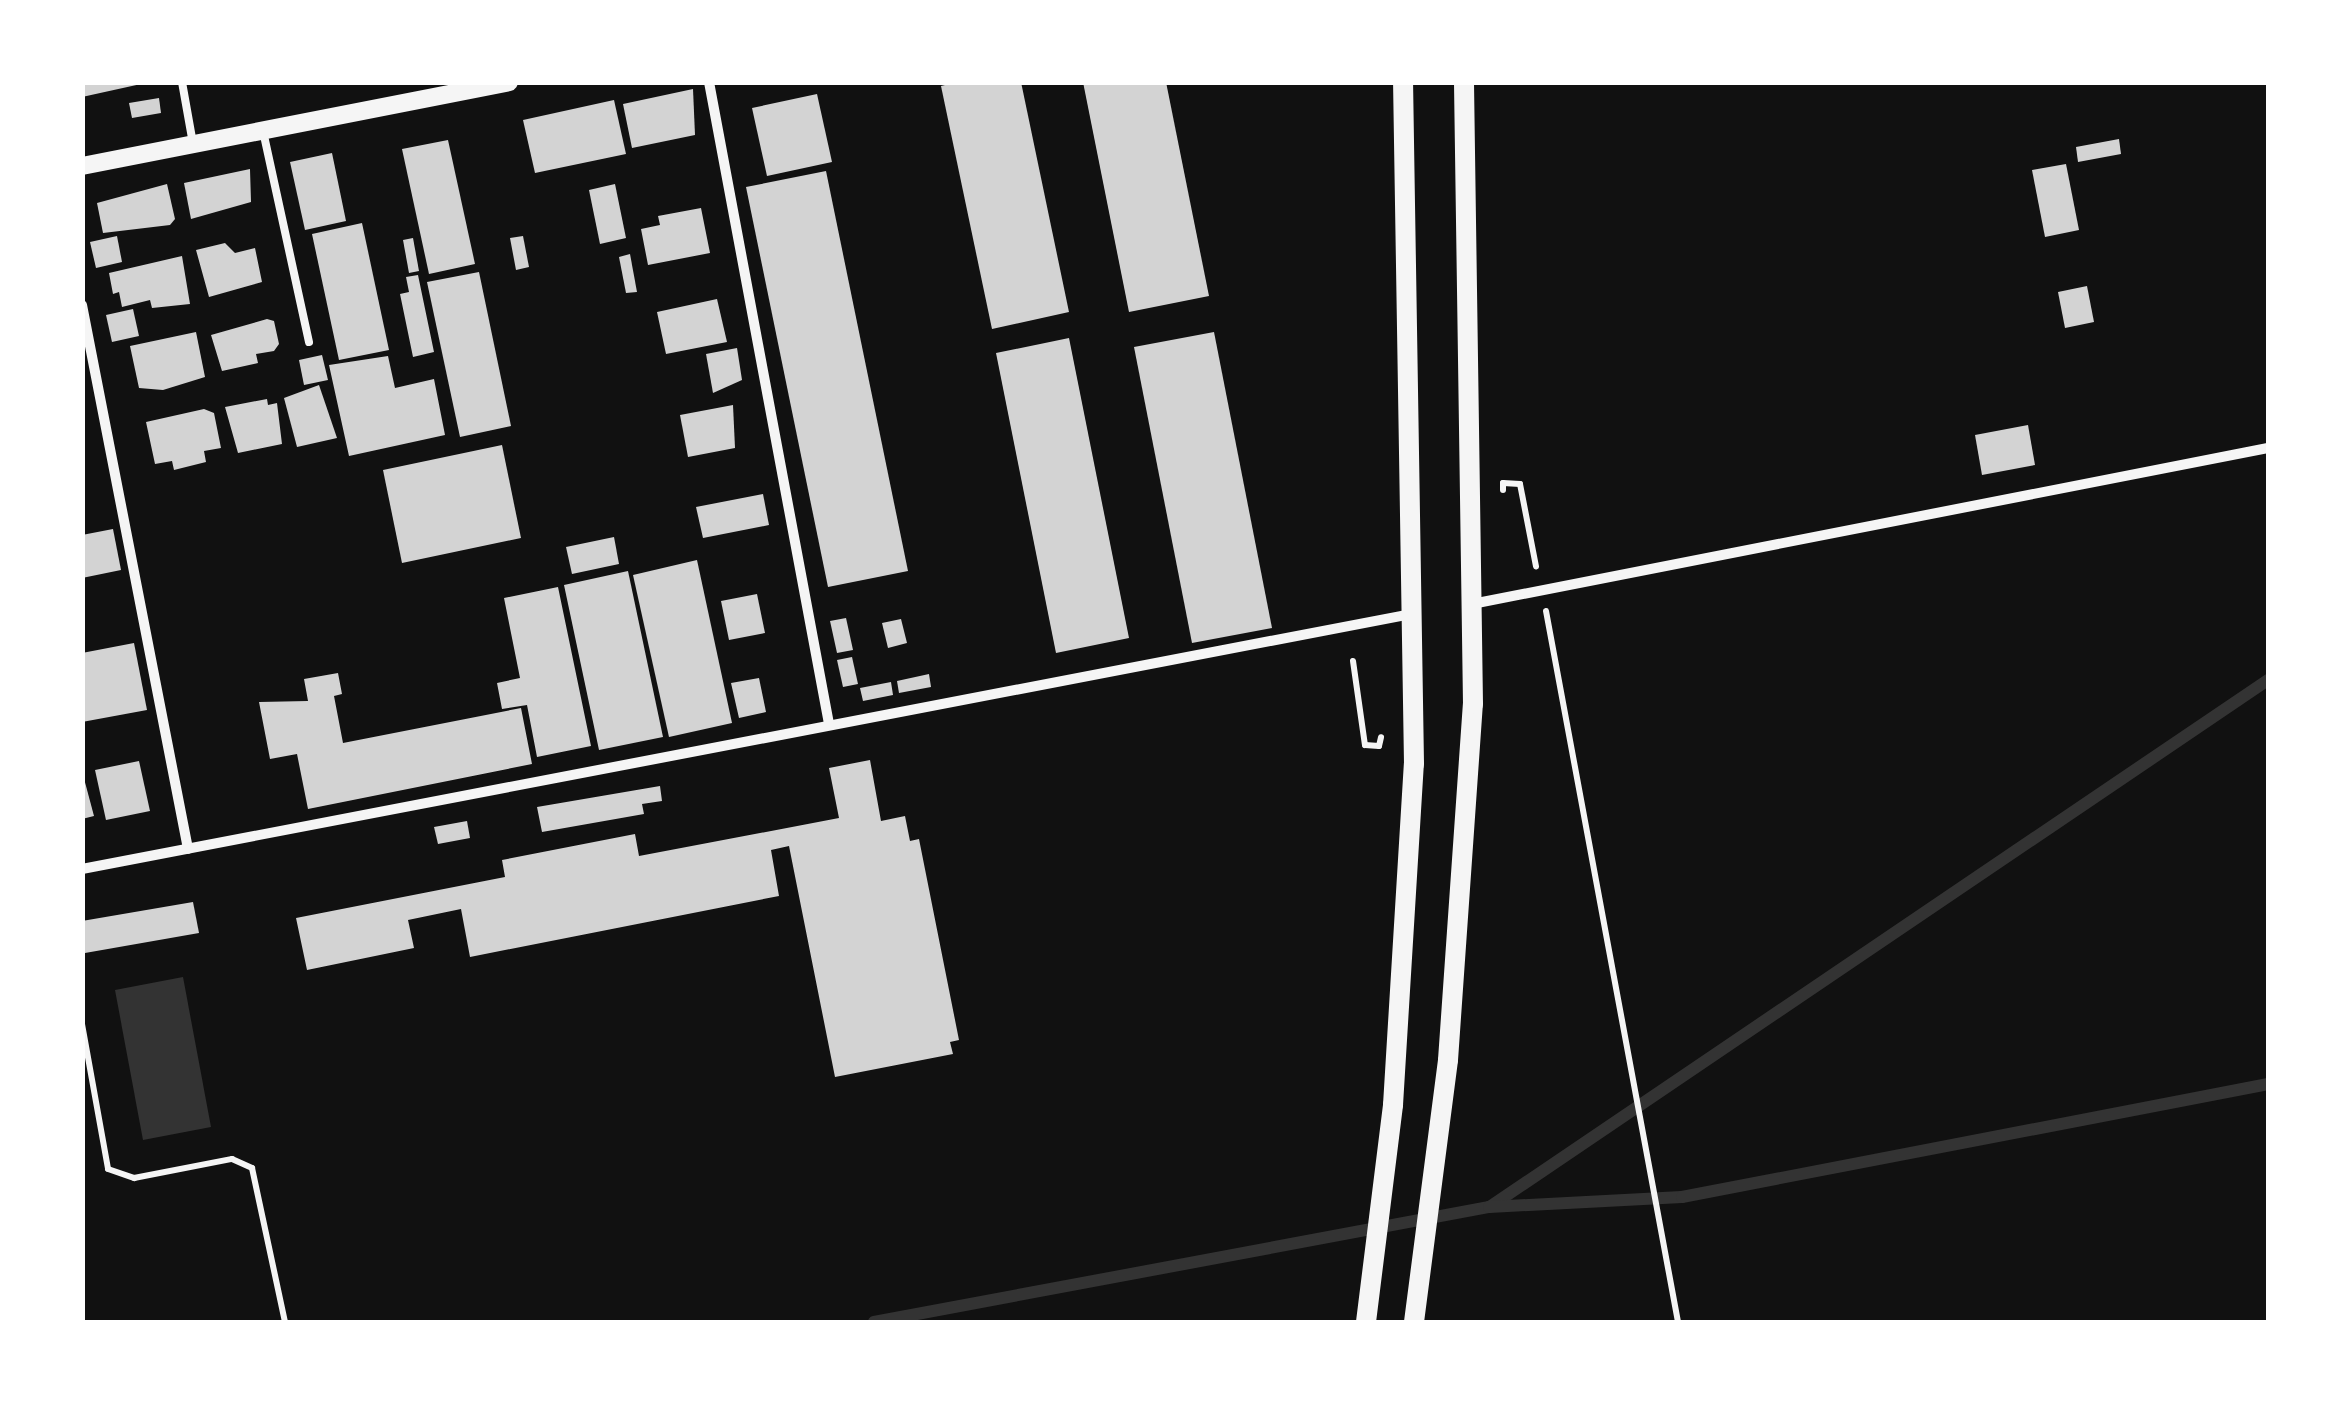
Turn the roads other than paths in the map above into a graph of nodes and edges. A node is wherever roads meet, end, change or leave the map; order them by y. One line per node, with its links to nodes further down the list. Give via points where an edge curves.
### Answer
1 (182, 82): 7 (lane)
2 (509, 82): 6 (street)
3 (709, 82): 14 (street)
4 (1403, 82): 13 (main road)
5 (1464, 82): 12 (main road)
6 (263, 132): 7 (street); 10 (lane)
7 (193, 144): 8 (street)
8 (82, 166)
9 (82, 305): 15 (street)
10 (309, 342)
11 (2268, 448): 12 (street)
12 (1472, 604): 18 (main road, via 1473,704 1448,1060)
13 (1410, 614): 14 (street); 17 (main road, via 1411,821 1393,1105)
14 (830, 724): 15 (street)
15 (188, 848): 16 (street)
16 (82, 869)
17 (1366, 1322)
18 (1414, 1322)

